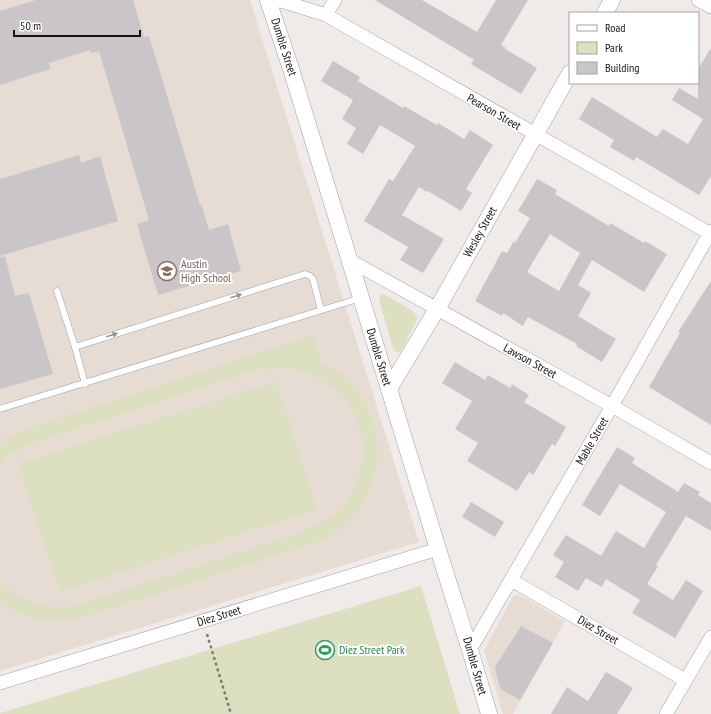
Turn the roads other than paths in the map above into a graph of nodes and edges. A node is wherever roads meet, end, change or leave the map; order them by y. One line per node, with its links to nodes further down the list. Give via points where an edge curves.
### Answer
1 (268, 0): 12 (street, Dumble Street)
2 (274, 0): 8 (street, Pearson Street)
3 (335, 0): 8 (street)
4 (612, 0): 7 (street)
5 (698, 0): 6 (street)
6 (711, 7)
7 (606, 12)
8 (326, 15): 10 (street, Pearson Street)
9 (569, 75): 10 (street, Wesley Street)
10 (534, 135): 11 (street, Pearson Street); 15 (street, Wesley Street)
11 (711, 233): 20 (street, Mable Street)
12 (349, 260): 14 (street, Dumble Street); 15 (street, Lawson Street)
13 (57, 291): 17 (lane)
14 (361, 298): 16 (lane); 19 (street, Dumble Street)
15 (437, 309): 19 (street, Wesley Street); 20 (street, Lawson Street)
16 (321, 310): 17 (lane, one-way to 16, via 305,274 313,279); 18 (lane)
17 (75, 347): 18 (lane)
18 (85, 384): 21 (lane)
19 (389, 389): 23 (street, Dumble Street)
20 (612, 406): 22 (street, Lawson Street); 24 (street, Mable Street)
21 (0, 409)
22 (711, 463)
23 (438, 550): 26 (street, Dumble Street); 28 (street, Diez Street)
24 (511, 580): 26 (street, Mable Street); 27 (street, Diez Street)
25 (711, 636): 27 (street)
26 (470, 650): 29 (street, Dumble Street)
27 (685, 680): 30 (street)
28 (0, 683)
29 (489, 714)
30 (666, 714)

